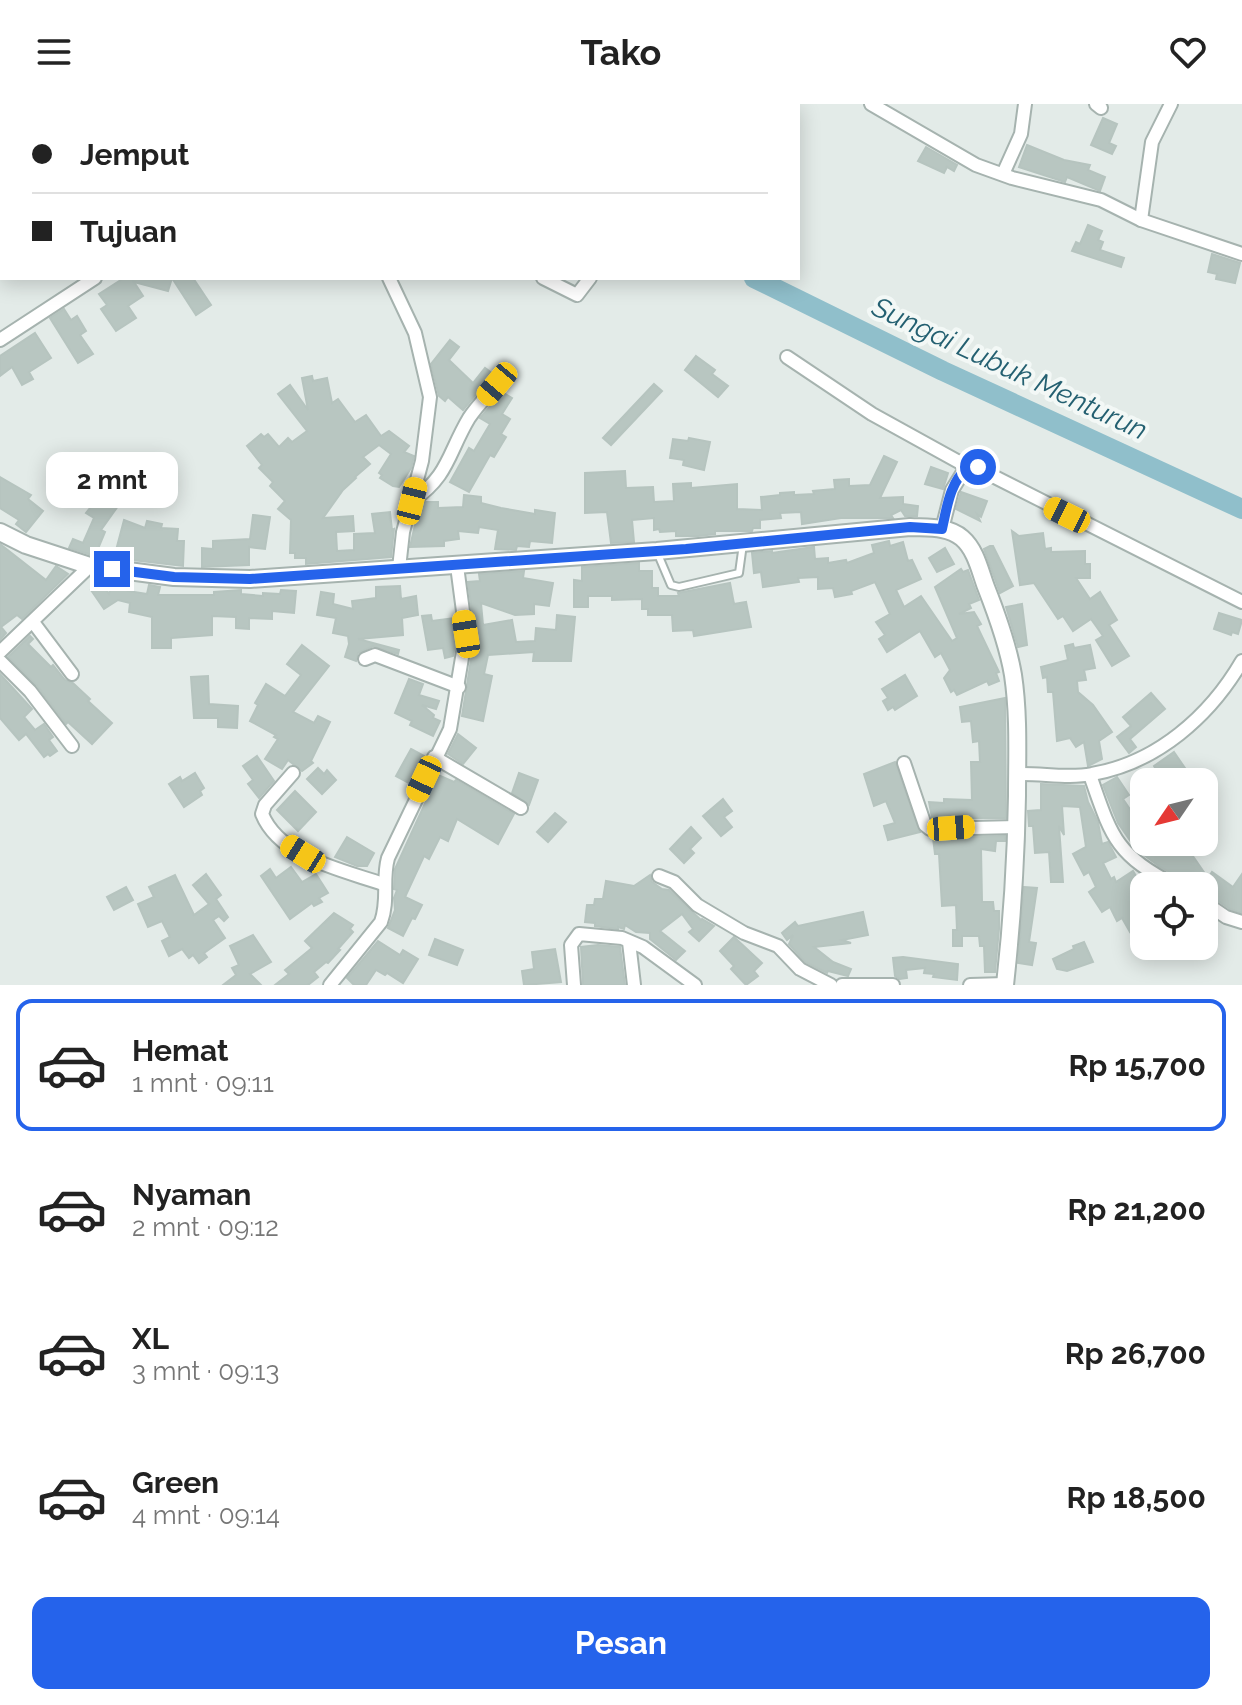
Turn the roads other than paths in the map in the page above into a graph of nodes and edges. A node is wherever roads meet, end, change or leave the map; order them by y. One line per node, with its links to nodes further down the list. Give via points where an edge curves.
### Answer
1 (871, 104): 4 (street, via 962,159)
2 (1025, 104): 4 (street, via 1021,134)
3 (1170, 105): 5 (street, via 1149,156)
4 (1003, 174): 5 (street, via 1101,200)
5 (1141, 220): 6 (street)
6 (1242, 254)
7 (92, 280): 11 (street)
8 (390, 280): 15 (street, via 415,333 430,397)
9 (547, 280): 10 (street, via 577,295)
10 (588, 280)
11 (0, 340)
12 (787, 357): 14 (street, via 872,414)
13 (497, 384): 15 (street, via 469,418 444,472)
14 (968, 467): 16 (street, via 952,490); 23 (street, via 978,467)
15 (412, 501): 22 (street)
16 (942, 529): 18 (street, via 910,527); 35 (street, via 960,536 974,554 995,612 1013,671)
17 (0, 533): 20 (street)
18 (743, 544): 19 (street); 19 (lane, via 739,573 679,587 671,585)
19 (657, 551): 21 (street)
20 (90, 566): 22 (street, via 174,577 250,579); 24 (street)
21 (457, 566): 22 (street); 30 (street, via 466,634)
22 (399, 568)
23 (1242, 602)
24 (33, 622): 25 (street); 29 (street)
25 (0, 652)
26 (365, 659): 30 (street, via 375,655)
27 (0, 661): 31 (street)
28 (1242, 661): 36 (street, via 1202,715 1177,736 1134,761)
29 (72, 674)
30 (459, 687): 32 (street, via 450,729)
31 (72, 746)
32 (434, 757): 37 (street); 41 (street, via 388,858)
33 (904, 763): 38 (street, via 930,829)
34 (293, 773): 41 (street, via 265,805 265,821 303,854)
35 (1017, 774): 36 (street); 38 (street)
36 (1090, 775): 39 (street, via 1114,838)
37 (521, 808)
38 (1016, 827): 46 (street)
39 (1148, 872)
40 (659, 876): 50 (street, via 744,933 778,946 800,969)
41 (383, 884): 47 (street, via 381,922)
42 (1218, 912): 43 (street)
43 (1242, 922)
44 (629, 942): 45 (street, via 661,958); 48 (street, via 575,937); 49 (street)
45 (688, 982)
46 (1006, 984): 53 (street)
47 (330, 985)
48 (574, 985)
49 (634, 985)
50 (831, 985)
51 (842, 985): 52 (street)
52 (893, 985)
53 (970, 985)

